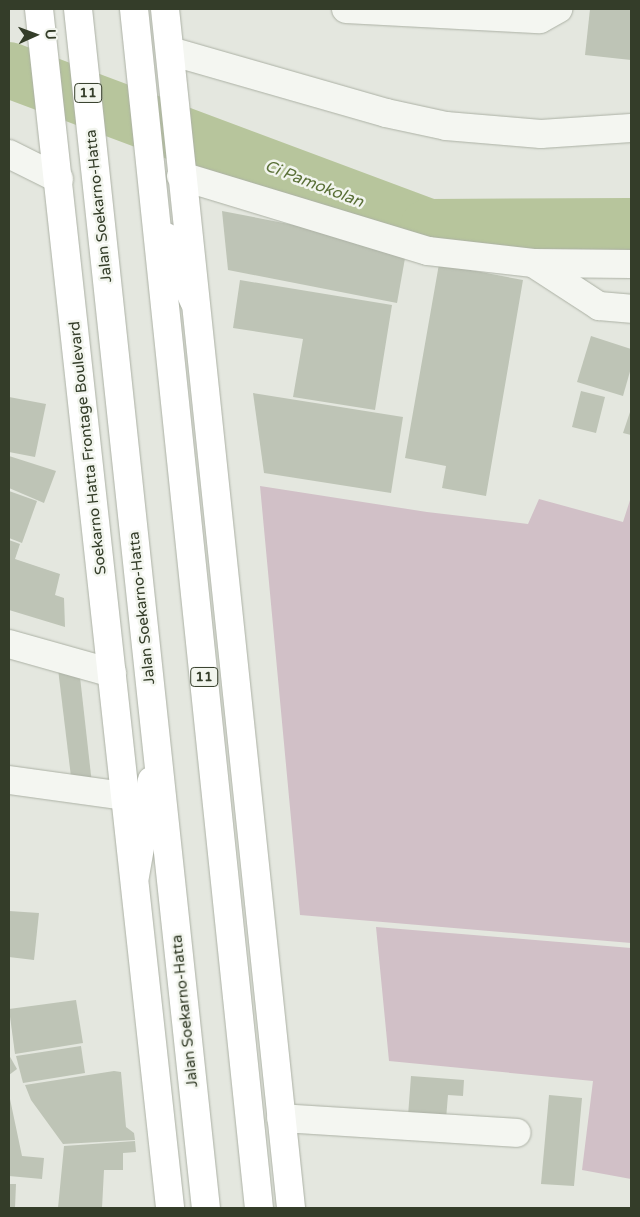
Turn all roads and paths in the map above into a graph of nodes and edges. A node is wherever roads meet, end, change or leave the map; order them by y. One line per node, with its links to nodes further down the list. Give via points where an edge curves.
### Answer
1 (78, 9): 19 (main road, Jalan Soekarno-Hatta / 11)
2 (134, 9): 12 (main road, 11)
3 (165, 9): 7 (main road)
4 (346, 9): 5 (street, via 526,20 540,20)
5 (558, 9)
6 (40, 15): 11 (main road, Soekarno Hatta Frontage Boulevard)
7 (170, 51): 8 (street, via 386,113 446,126 541,134); 10 (main road)
8 (631, 128)
9 (9, 154): 11 (street)
10 (181, 176): 13 (street, via 428,251); 15 (main road)
11 (59, 179): 18 (main road, Soekarno Hatta Frontage Boulevard)
12 (156, 216): 15 (main road); 27 (main road, 11)
13 (533, 263): 14 (street); 16 (street, via 599,306)
14 (631, 264)
15 (194, 301): 23 (main road)
16 (631, 309)
17 (9, 644): 18 (street)
18 (112, 673): 21 (main road, Soekarno Hatta Frontage Boulevard)
19 (157, 749): 22 (main road); 26 (main road, Jalan Soekarno-Hatta / 11)
20 (9, 780): 21 (street)
21 (125, 796): 22 (main road, Soekarno Hatta Frontage Boulevard)
22 (135, 876): 25 (main road)
23 (281, 1118): 24 (street); 28 (main road)
24 (517, 1133)
25 (170, 1208)
26 (206, 1208)
27 (259, 1208)
28 (291, 1208)

